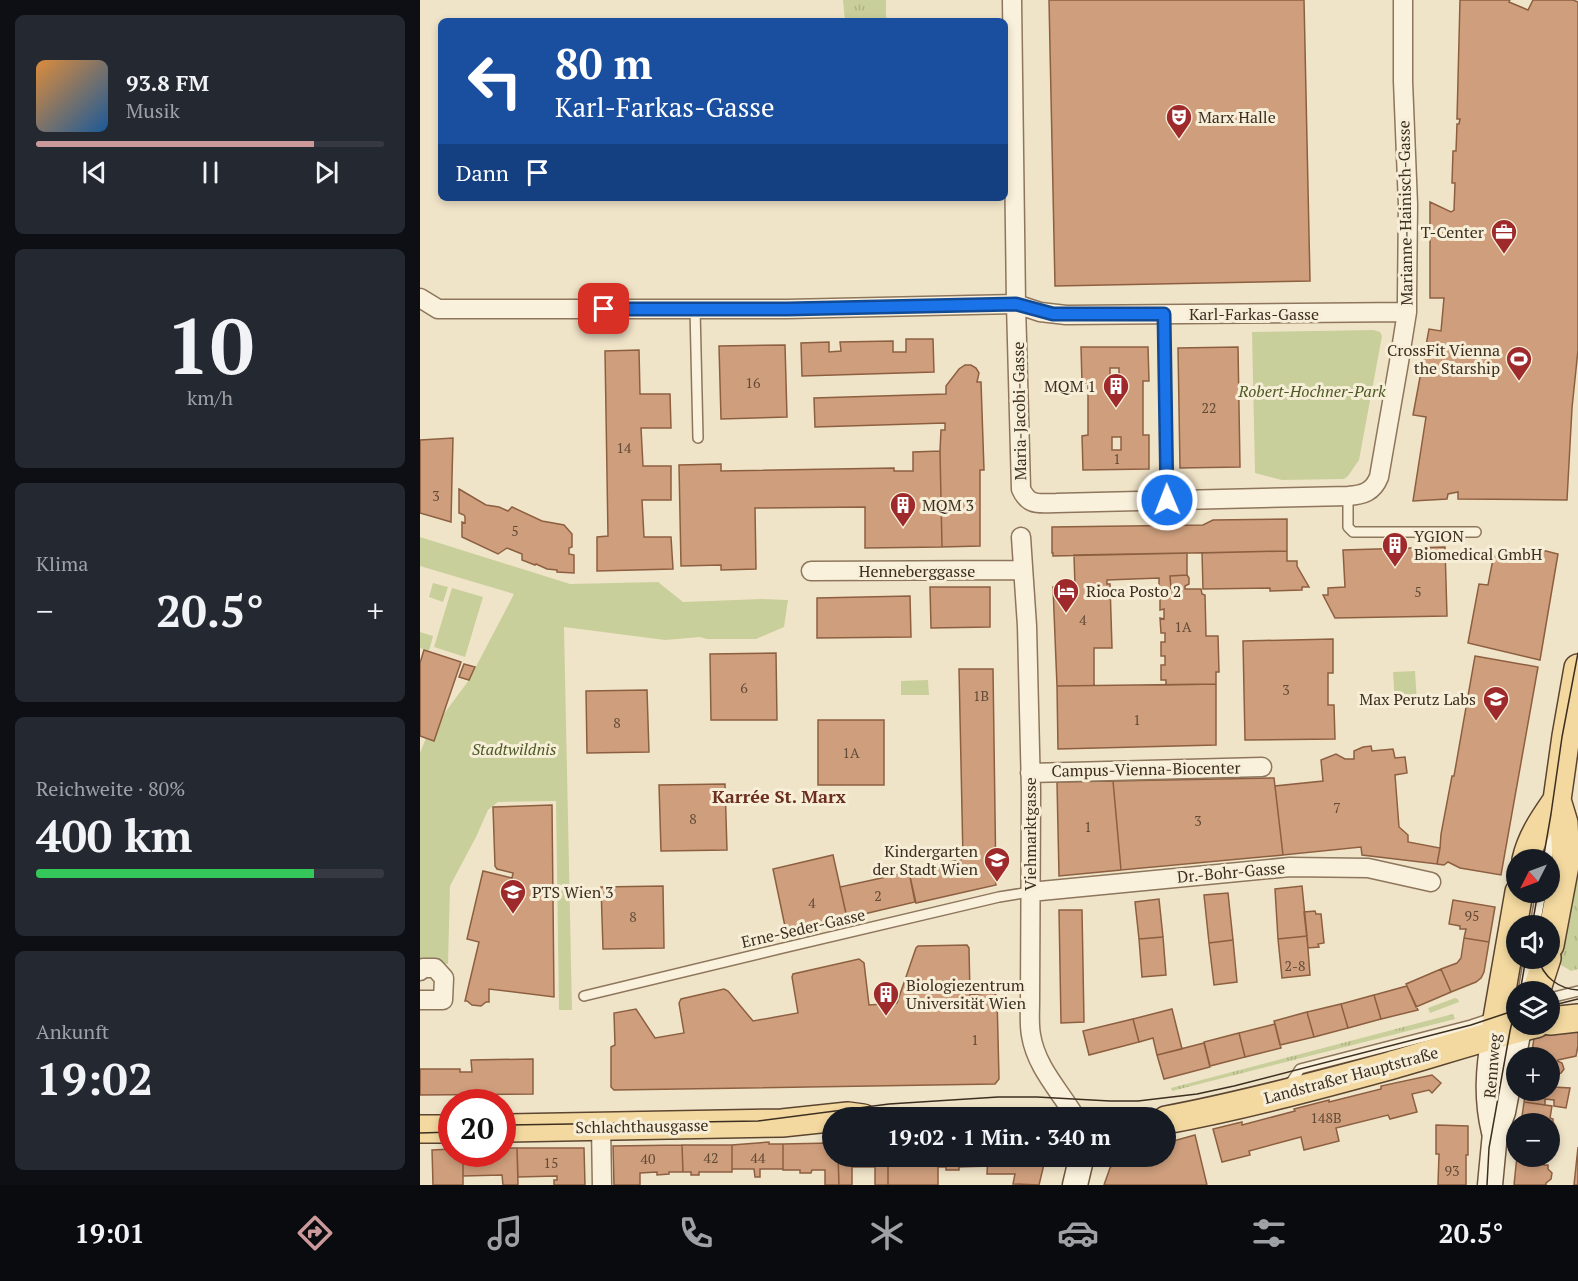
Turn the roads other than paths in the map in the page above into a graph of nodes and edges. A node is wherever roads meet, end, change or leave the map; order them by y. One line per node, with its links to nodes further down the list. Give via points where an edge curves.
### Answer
1 (1012, 0): 4 (street, Maria-Jacobi-Gasse)
2 (1403, 0): 6 (street, Marianne-Hainisch-Gasse)
3 (420, 299): 5 (street, Karl-Farkas-Gasse, via 438,309)
4 (1016, 304): 5 (street, Karl-Farkas-Gasse); 7 (street, Karl-Farkas-Gasse, via 1053,314); 10 (street, Maria-Jacobi-Gasse, via 1024,497 1031,503)
5 (695, 309): 8 (lane)
6 (1407, 312): 7 (street, Karl-Farkas-Gasse); 9 (street, Marianne-Hainisch-Gasse, via 1378,477 1375,486 1364,494)
7 (1164, 314): 10 (lane)
8 (698, 438)
9 (1348, 496): 10 (street); 11 (lane, via 1348,527 1353,532)
10 (1167, 500)
11 (1476, 532)
12 (1022, 537): 13 (street, Viehmarktgasse)
13 (1022, 570): 14 (street, Henneberggasse); 17 (street, Viehmarktgasse)
14 (811, 572)
15 (1578, 669): 18 (main road)
16 (1262, 767): 17 (street, Campus-Vienna-Biocenter, via 1101,776)
17 (1030, 773): 22 (street, Viehmarktgasse)
18 (1557, 800): 19 (main road); 20 (lane); 24 (main road, via 1564,823 1566,860)
19 (1529, 849)
20 (1549, 849)
21 (1431, 882): 22 (street, Dr.-Bohr-Gasse, via 1368,868 1290,867)
22 (1030, 892): 28 (lane, Erne-Seder-Gasse); 35 (street, Viehmarktgasse, via 1031,1035 1039,1060)
23 (1519, 903): 26 (main road, Rennweg)
24 (1556, 915)
25 (420, 971): 30 (street, via 435,968 444,978 443,1000)
26 (1516, 981)
27 (1578, 991): 29 (lane)
28 (584, 996)
29 (1560, 996)
30 (420, 1000)
31 (1578, 1018): 32 (main road)
32 (1560, 1020)
33 (1506, 1027): 36 (main road, Landstraßer Hauptstraße, via 1284,1093)
34 (1514, 1035): 47 (main road, Rennweg, via 1503,1112 1495,1132)
35 (1069, 1107)
36 (1176, 1118)
37 (822, 1119): 38 (main road, Schlachthausgasse)
38 (782, 1123): 39 (main road, Schlachthausgasse); 43 (main road, Schlachthausgasse)
39 (601, 1126): 40 (main road, Schlachthausgasse); 45 (street)
40 (516, 1128)
41 (438, 1129): 42 (main road)
42 (420, 1130)
43 (822, 1131)
44 (1079, 1167): 46 (main road)
45 (602, 1185)
46 (1075, 1185)
47 (1490, 1185)

